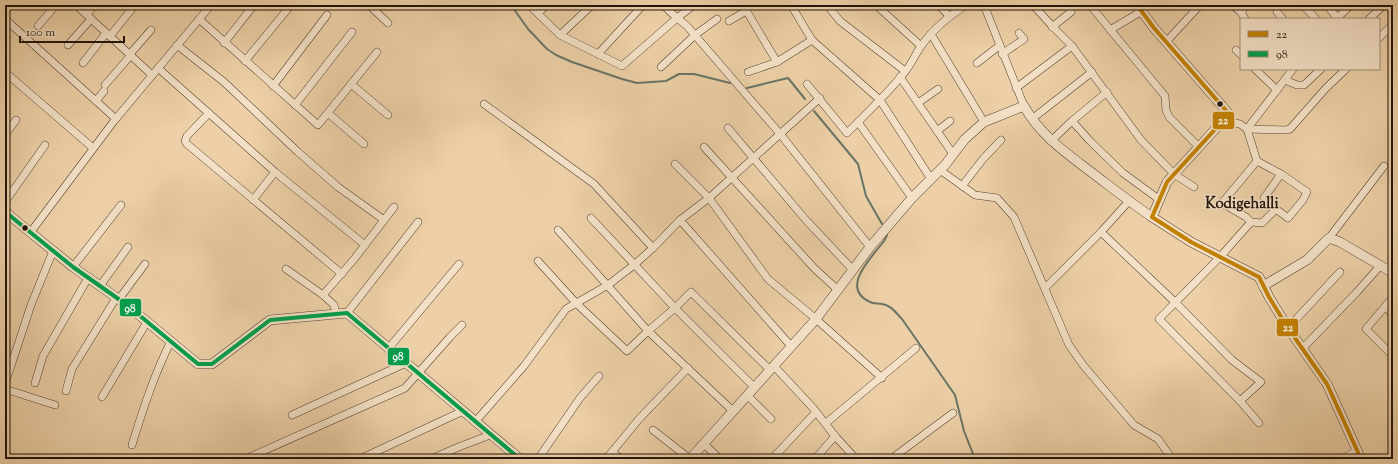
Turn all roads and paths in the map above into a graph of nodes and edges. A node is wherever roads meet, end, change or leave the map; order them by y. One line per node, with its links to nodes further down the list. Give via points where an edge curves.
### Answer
1 (56, 5): 51 (street)
2 (76, 5): 38 (street)
3 (94, 5): 38 (street)
4 (135, 5): 58 (street)
5 (211, 5): 46 (street)
6 (254, 5): 64 (street)
7 (291, 5): 74 (street)
8 (369, 5): 49 (street)
9 (529, 5): 35 (street)
10 (547, 5): 35 (street)
11 (592, 5): 59 (street)
12 (643, 5): 71 (street)
13 (663, 5): 39 (street)
14 (694, 5): 39 (street)
15 (791, 5): 62 (street)
16 (827, 5): 87 (street, via 840,22)
17 (876, 5): 67 (street)
18 (939, 5): 37 (street)
19 (966, 5): 37 (street)
20 (984, 5): 68 (street)
21 (1033, 5): 52 (street)
22 (1090, 5): 54 (street)
23 (1200, 5): 63 (street)
24 (1232, 5): 33 (street)
25 (1248, 5): 33 (street)
26 (1304, 5): 42 (street)
27 (1327, 5): 43 (street)
28 (1351, 5): 43 (street)
29 (1384, 5): 44 (street)
30 (745, 8): 48 (street); 75 (street)
31 (1140, 8): 54 (street); 63 (street)
32 (1071, 12): 52 (street)
33 (1241, 12): 40 (street)
34 (1277, 12): 41 (street)
35 (538, 13): 59 (street)
36 (327, 16): 92 (street)
37 (949, 16): 57 (street)
38 (89, 17): 58 (street); 65 (street)
39 (677, 18): 60 (street); 71 (street, via 622,66)
40 (1245, 18)
41 (1282, 18)
42 (1315, 18)
43 (1337, 18)
44 (1370, 18)
45 (5, 19): 99 (street)
46 (199, 19): 64 (street); 66 (street)
47 (717, 19): 60 (street)
48 (729, 21)
49 (388, 23)
50 (1393, 24): 61 (street)
51 (38, 26)
52 (1052, 27): 69 (street)
53 (150, 30): 73 (street)
54 (1110, 30): 125 (street, via 1165,96 1169,117)
55 (352, 32): 102 (street)
56 (1019, 33): 72 (street, via 1024,40)
57 (931, 34): 67 (street); 114 (street)
58 (108, 35): 73 (street); 77 (street)
59 (560, 35): 71 (street)
60 (695, 35): 78 (street); 119 (street)
61 (1380, 37)
62 (812, 40): 75 (street); 98 (street)
63 (1166, 42): 112 (street, via 1229,114)
64 (224, 43): 74 (street)
65 (68, 45)
66 (177, 45): 79 (street); 152 (street, via 224,82 338,187)
67 (921, 46): 87 (street)
68 (999, 46): 72 (street); 76 (street)
69 (1072, 46): 86 (street); 93 (street)
70 (377, 52): 90 (street)
71 (598, 54)
72 (1002, 54): 93 (street)
73 (130, 55): 88 (street); 99 (street)
74 (246, 61): 92 (street)
75 (777, 62): 85 (street)
76 (977, 63)
77 (83, 64)
78 (661, 67)
79 (158, 68): 88 (street); 104 (street)
80 (1256, 70): 95 (street)
81 (1291, 70): 89 (street)
82 (1320, 70): 89 (street, via 1304,85 1297,86)
83 (1345, 70): 116 (street, via 1290,129)
84 (5, 72): 126 (street)
85 (748, 72)
86 (1092, 72): 96 (street); 108 (street)
87 (903, 74): 98 (street); 100 (street)
88 (152, 75): 107 (street)
89 (1284, 80): 95 (street)
90 (351, 84): 105 (street); 106 (street)
91 (807, 84): 97 (street)
92 (273, 86): 102 (street)
93 (1016, 88): 103 (street)
94 (938, 89): 100 (street)
95 (1277, 90): 116 (street)
96 (1107, 92): 111 (street); 134 (street, via 1141,140)
97 (820, 98): 113 (street, via 847,133); 119 (street)
98 (880, 100): 113 (street); 137 (street)
99 (96, 101): 107 (street)
100 (918, 103): 117 (street)
101 (484, 104): 163 (street, via 594,184)
102 (295, 105): 105 (street, via 318,125)
103 (1024, 106): 108 (street); 114 (street)
104 (209, 113): 133 (street); 143 (street, via 185,141)
105 (328, 113): 122 (street)
106 (388, 115)
107 (116, 119): 126 (street)
108 (1032, 119): 121 (street)
109 (16, 120): 118 (street)
110 (950, 121): 117 (street)
111 (1072, 121): 121 (street); 144 (street, via 1123,173)
112 (1223, 121): 116 (street, via 1240,124); 125 (street)
113 (858, 122): 141 (street)
114 (984, 122): 127 (street)
115 (728, 128): 128 (street)
116 (1247, 129): 129 (street)
117 (937, 131): 127 (street)
118 (5, 135)
119 (781, 135): 128 (street); 161 (street)
120 (1001, 140): 138 (street)
121 (1051, 142): 145 (street)
122 (364, 144)
123 (45, 145): 146 (street)
124 (704, 147): 136 (street)
125 (1199, 147): 134 (street)
126 (93, 148): 158 (street)
127 (953, 154): 132 (street)
128 (754, 158): 136 (street); 173 (street)
129 (1257, 161): 135 (street); 155 (street, via 1222,203)
130 (675, 164): 140 (street)
131 (1384, 166): 159 (street)
132 (940, 170): 137 (street); 138 (street)
133 (275, 172): 143 (street); 160 (street)
134 (1174, 174): 139 (street); 144 (street, via 1167,182)
135 (1281, 174): 142 (street); 155 (street, via 1307,192 1303,200 1288,218 1276,209 1262,223)
136 (731, 177): 140 (street); 182 (street, via 814,268)
137 (931, 179): 141 (street)
138 (962, 186): 181 (street, via 975,195 997,198 1014,217)
139 (1194, 188)
140 (709, 198): 153 (street); 193 (street, via 768,279)
141 (912, 198): 161 (street)
142 (1264, 198)
143 (253, 200): 176 (street)
144 (1160, 200): 150 (street)
145 (1129, 201): 150 (street); 157 (street)
146 (5, 202)
147 (121, 205): 171 (street)
148 (394, 207): 152 (street)
149 (5, 210): 158 (street)
150 (1152, 217): 165 (street)
151 (591, 218): 169 (street)
152 (384, 220): 160 (street)
153 (680, 220): 163 (street); 199 (street)
154 (418, 222): 190 (street)
155 (1251, 222): 165 (street)
156 (558, 230): 178 (street)
157 (1101, 232): 181 (street); 186 (street)
158 (30, 233): 164 (street)
159 (1329, 238): 170 (street); 180 (street, via 1307,260)
160 (365, 245): 176 (street)
161 (870, 247): 173 (street)
162 (128, 248): 179 (street)
163 (653, 248): 169 (street)
164 (53, 251): 171 (street); 211 (street, via 31,305)
165 (1220, 257): 180 (street, via 1259,277); 186 (street)
166 (538, 261): 187 (street)
167 (145, 264): 185 (street)
168 (459, 264): 200 (street)
169 (634, 265): 178 (street); 188 (street)
170 (1380, 266): 175 (street); 202 (street)
171 (73, 267): 177 (street)
172 (286, 269): 183 (street)
173 (852, 270): 182 (street)
174 (1340, 272): 196 (street)
175 (1393, 273)
176 (342, 274): 183 (street)
177 (88, 278): 179 (street); 210 (street, via 43,356)
178 (608, 285): 187 (street); 197 (street)
179 (100, 286): 185 (street)
180 (1263, 286): 196 (street)
181 (1045, 288): 248 (street, via 1069,345 1083,365 1134,425 1158,439)
182 (838, 290): 193 (street)
183 (323, 295): 191 (street, via 334,305)
184 (1393, 297): 189 (street)
185 (118, 298): 194 (street); 214 (street, via 72,369)
186 (1176, 303): 217 (street, via 1159,319); 217 (street, via 1232,360 1261,382)
187 (577, 304): 197 (street, via 627,351); 225 (street, via 566,309 524,366)
188 (676, 308): 197 (street); 206 (street, via 691,292); 212 (street)
189 (1386, 308): 192 (street); 203 (street, via 1366,329)
190 (346, 313): 191 (street); 200 (street)
191 (336, 314): 198 (street, via 270,320 212,364 198,364)
192 (1393, 315)
193 (816, 319): 199 (street); 209 (street)
194 (147, 322): 198 (street); 216 (street)
195 (462, 325): 207 (street)
196 (1288, 328): 202 (street)
197 (648, 331): 205 (street)
198 (171, 341): 232 (street, via 149,390)
199 (791, 346): 206 (street)
200 (388, 348): 204 (street)
201 (916, 348): 209 (street)
202 (1302, 349): 233 (street, via 1327,384)
203 (1393, 356)
204 (406, 363): 207 (street); 223 (street)
205 (688, 368): 220 (street); 234 (street, via 639,419)
206 (772, 368): 212 (street); 221 (street)
207 (419, 373): 219 (street); 235 (street, via 405,388)
208 (599, 376): 239 (street, via 580,398)
209 (882, 378): 226 (street)
210 (34, 383)
211 (5, 384)
212 (754, 387): 215 (street)
213 (5, 389): 218 (street)
214 (66, 391)
215 (747, 396): 220 (street); 224 (street)
216 (102, 397)
217 (1240, 401): 227 (street)
218 (55, 405)
219 (463, 411): 225 (street); 236 (street)
220 (733, 411): 231 (street)
221 (816, 412): 226 (street); 244 (street)
222 (953, 413): 247 (street)
223 (292, 415)
224 (771, 420)
225 (475, 422): 229 (street)
226 (826, 423): 230 (street)
227 (1259, 423)
228 (653, 430): 242 (street)
229 (490, 435): 237 (street); 238 (street)
230 (835, 436): 245 (street); 246 (street)
231 (704, 444): 242 (street); 243 (street)
232 (132, 445)
233 (1357, 450): 249 (street); 250 (street)
234 (612, 452): 240 (street); 241 (street)
235 (245, 459)
236 (360, 459)
237 (431, 459)
238 (520, 459)
239 (538, 459)
240 (605, 459)
241 (622, 459)
242 (690, 459)
243 (720, 459)
244 (772, 459)
245 (815, 459)
246 (855, 459)
247 (891, 459)
248 (1172, 459)
249 (1343, 459)
250 (1362, 459)

